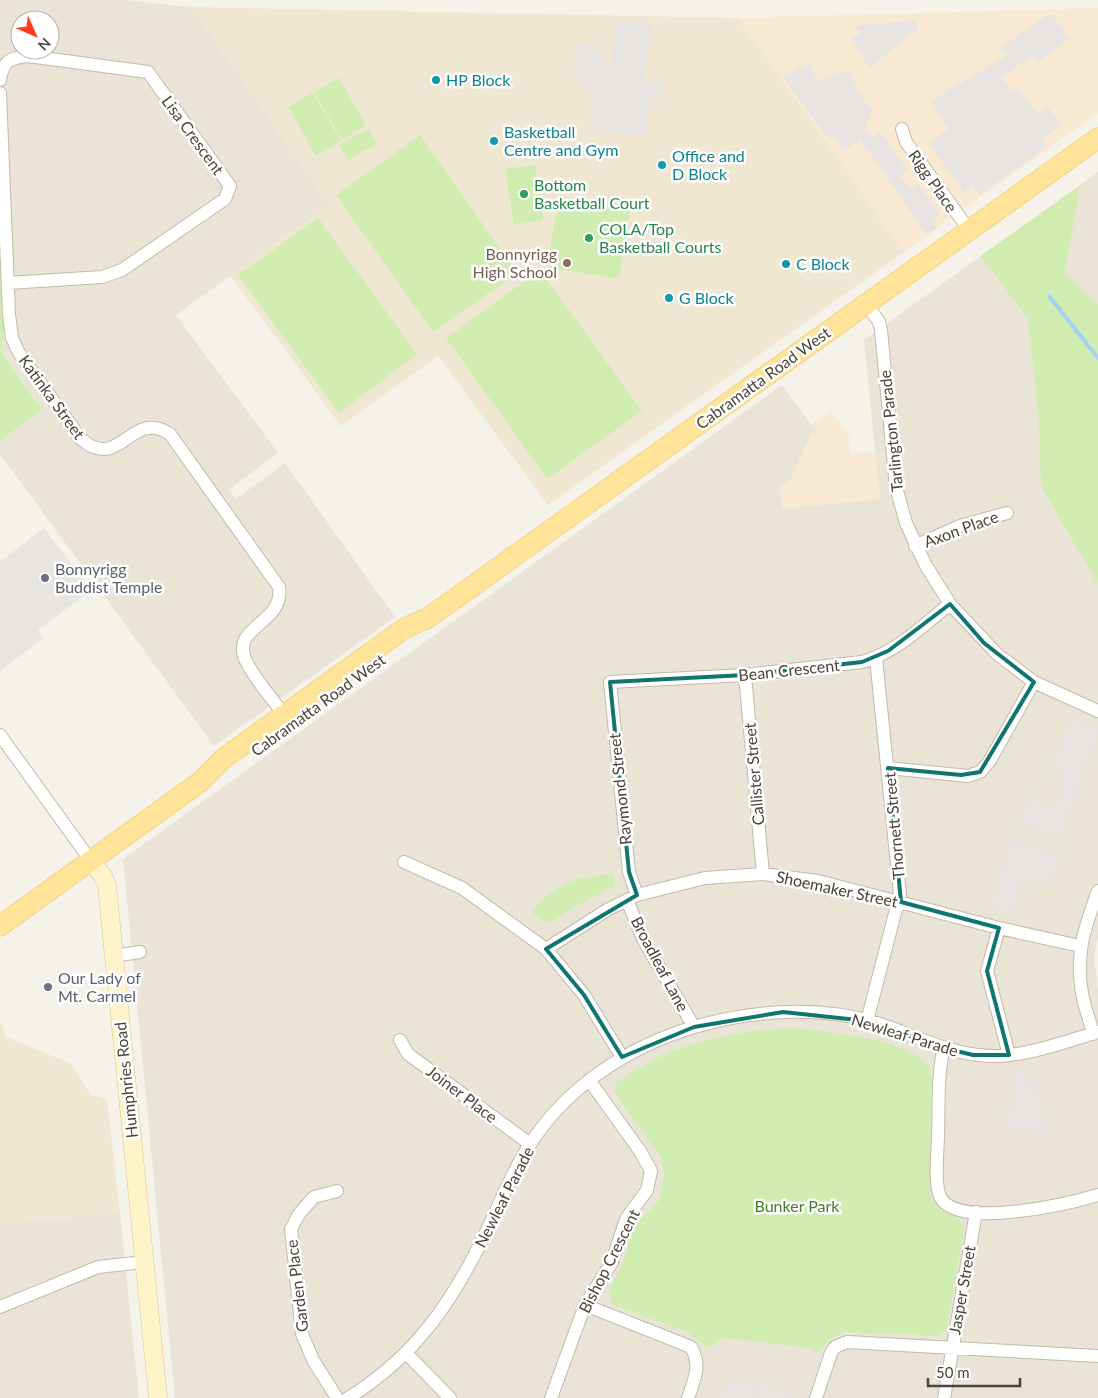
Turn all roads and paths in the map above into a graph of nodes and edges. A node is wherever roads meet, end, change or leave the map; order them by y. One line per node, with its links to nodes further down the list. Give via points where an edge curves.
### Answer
1 (1, 73): 6 (street, Lisa Crescent, via 9,60 28,56 148,72 230,186 224,199 122,270 102,277)
2 (0, 93): 6 (street, Katinka Street)
3 (902, 129): 5 (street, Rigg Place, via 906,142)
4 (1098, 138): 5 (main road, Cabramatta Road West)
5 (968, 230): 7 (main road, Cabramatta Road West)
6 (8, 283): 17 (street, Katinka Street, via 12,338 19,353 81,440 92,449 104,451 118,446 142,428 153,427 170,434 274,578 281,596 277,608 248,633 243,647 246,662)
7 (866, 303): 9 (street, Tarlington Parade, via 881,330 896,487); 11 (main road, Cabramatta Road West)
8 (1007, 513): 9 (street, Axon Place, via 960,526)
9 (915, 546): 10 (street, Tarlington Parade)
10 (950, 604): 12 (street, Bean Crescent); 15 (street, Tarlington Parade, via 984,643)
11 (428, 618): 17 (main road, Cabramatta Road West, via 405,628); 20 (main road, Cabramatta Road West, via 411,638 305,715 230,768)
12 (876, 658): 13 (street, Bean Crescent, via 850,664); 19 (street, Thornett Street)
13 (745, 675): 14 (street, Bean Crescent); 23 (street, Callister Street)
14 (610, 682): 25 (street, Raymond Street)
15 (1034, 682): 16 (street, Tarlington Parade); 19 (street, via 989,762 980,772 961,775)
16 (1098, 711)
17 (284, 715): 20 (main road, Cabramatta Road West, via 224,758)
18 (0, 735): 21 (street, Humphries Road)
19 (888, 768): 26 (street, Thornett Street, via 900,894)
20 (200, 782): 21 (main road, Cabramatta Road West)
21 (91, 860): 27 (main road, Cabramatta Road West); 32 (street, Humphries Road, via 107,886)
22 (404, 862): 30 (street, via 462,888)
23 (763, 874): 25 (street, Shoemaker Street, via 705,878); 26 (street, Shoemaker Street, via 818,881)
24 (1098, 891): 29 (street)
25 (632, 898): 30 (street, Shoemaker Street); 34 (street, Broadleaf Lane, via 643,939)
26 (898, 901): 28 (street, Shoemaker Street); 33 (street, Thornett Street)
27 (0, 926)
28 (999, 928): 29 (street, Shoemaker Street); 38 (street, via 986,971)
29 (1080, 946): 35 (street, via 1082,995)
30 (546, 949): 39 (street, via 584,994)
31 (140, 952): 32 (street)
32 (113, 956): 45 (street, Humphries Road)
33 (867, 1021): 34 (street, Newleaf Parade, via 783,1012 738,1016); 37 (street, Newleaf Parade)
34 (694, 1027): 39 (street, Newleaf Parade)
35 (1095, 1033): 38 (street, Newleaf Parade)
36 (400, 1040): 41 (street, Joiner Place, via 408,1054)
37 (944, 1048): 38 (street, Newleaf Parade, via 973,1055); 44 (street, via 938,1190 947,1204 959,1210)
38 (1009, 1055)
39 (622, 1057): 40 (street, Newleaf Parade)
40 (589, 1080): 41 (street, Newleaf Parade, via 560,1107); 46 (street, Bishop Crescent, via 651,1170 647,1190 626,1219 612,1262)
41 (530, 1144): 49 (street, Newleaf Parade, via 454,1294)
42 (337, 1191): 52 (street, Garden Place, via 314,1197 291,1229 302,1334 313,1360)
43 (1098, 1195): 44 (street, via 1046,1208)
44 (976, 1212): 48 (street, Jasper Street)
45 (144, 1262): 47 (street, via 98,1267); 51 (street, Humphries Road)
46 (586, 1305): 55 (street, Bishop Crescent); 56 (street, via 691,1347 697,1356 698,1368)
47 (0, 1306)
48 (952, 1348): 50 (street); 57 (street, via 841,1344 828,1360); 58 (street, Jasper Street)
49 (406, 1353): 53 (street, Newleaf Parade, via 374,1381); 54 (street)
50 (1098, 1356)
51 (158, 1398)
52 (337, 1398)
53 (348, 1398)
54 (450, 1398)
55 (551, 1398)
56 (688, 1398)
57 (816, 1398)
58 (944, 1398)

